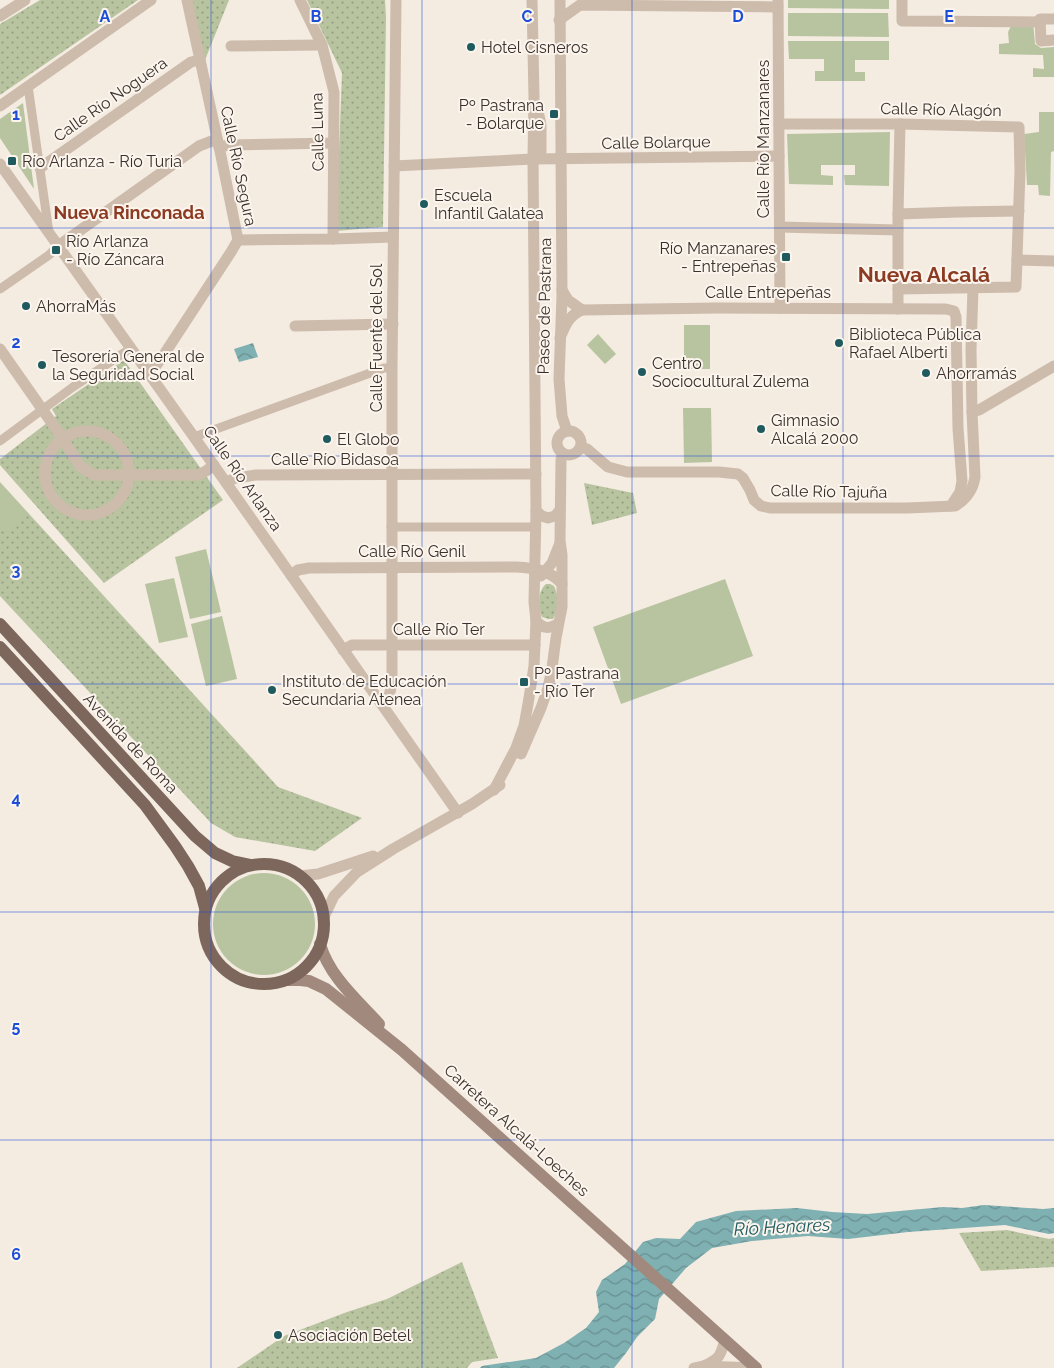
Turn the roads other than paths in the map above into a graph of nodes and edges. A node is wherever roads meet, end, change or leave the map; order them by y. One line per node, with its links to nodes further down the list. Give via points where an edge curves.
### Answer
1 (25, 0): 11 (street)
2 (151, 0): 19 (street)
3 (187, 0): 18 (street, Calle Río Segura)
4 (300, 0): 16 (street, Calle Luna)
5 (396, 0): 29 (street, Calle Fuente del Sol)
6 (532, 0): 26 (street, Paseo de Pastrana)
7 (560, 0): 13 (street, Paseo de Pastrana)
8 (902, 0): 14 (street, via 902,21)
9 (577, 2): 10 (street); 13 (street)
10 (778, 3): 21 (street, Calle Río Manzanares)
11 (0, 16)
12 (1054, 19): 14 (street, via 1040,19)
13 (559, 20): 27 (street, Paseo de Pastrana)
14 (1040, 22): 15 (street, via 1041,41)
15 (1054, 40)
16 (322, 45): 17 (street); 24 (street, Calle Luna, via 334,92)
17 (230, 46)
18 (200, 60): 23 (street, Calle Río Segura); 30 (street, Calle Río Noguera, via 191,62)
19 (28, 86): 20 (street); 30 (street)
20 (0, 106)
21 (779, 124): 22 (street, Calle Río Alagón); 25 (street, Calle Río Manzanares)
22 (900, 124): 31 (street, Calle Río Alagón, via 1019,127); 32 (street)
23 (218, 143): 24 (street); 38 (street, Calle Río Segura); 39 (street, via 198,146)
24 (334, 143): 37 (street, Calle Luna)
25 (779, 156): 27 (street, Calle Bolarque); 33 (street, Calle Río Manzanares)
26 (537, 159): 27 (street, Calle Bolarque); 29 (street, Calle Bolarque); 70 (street, Paseo de Pastrana, via 534,203)
27 (561, 159): 45 (street, Paseo de Pastrana)
28 (0, 164): 35 (street, Calle Río Arlanza)
29 (394, 166): 36 (street, Calle Fuente del Sol)
30 (40, 168): 35 (street)
31 (1019, 211): 32 (street); 40 (street)
32 (898, 214): 34 (street)
33 (780, 227): 34 (street); 46 (street, Calle Río Manzanares)
34 (898, 230): 44 (street)
35 (49, 233): 39 (street, Calle Río Arlanza)
36 (393, 237): 37 (street); 49 (street, Calle Fuente del Sol)
37 (333, 239): 38 (street)
38 (238, 240): 56 (street, Calle Río Segura, via 163,356)
39 (58, 246): 43 (street); 52 (street, Calle Río Arlanza)
40 (1017, 260): 41 (street); 42 (street, via 1016,287)
41 (1054, 261)
42 (973, 288): 44 (street); 58 (street)
43 (0, 289)
44 (898, 289): 47 (street)
45 (562, 290): 48 (street, via 566,298); 51 (street, Paseo de Pastrana)
46 (780, 308): 47 (street, Calle Entrepeñas); 48 (street, Calle Entrepeñas)
47 (898, 309): 60 (street, Calle Entrepeñas, via 954,311)
48 (582, 310): 51 (street, via 569,320)
49 (393, 324): 50 (street); 55 (street, Calle Fuente del Sol)
50 (295, 326)
51 (560, 338): 61 (street, Paseo de Pastrana, via 559,379 562,416)
52 (130, 348): 56 (street, Calle Río Arlanza); 57 (street)
53 (0, 349): 57 (street)
54 (1054, 366): 58 (street)
55 (392, 368): 62 (street, via 384,368); 72 (street, Calle Fuente del Sol)
56 (148, 372): 62 (street, Calle Río Arlanza)
57 (42, 410): 63 (street); 64 (street)
58 (972, 412): 59 (street)
59 (972, 425): 60 (street); 68 (street)
60 (958, 428): 67 (street)
61 (567, 431): 65 (street, via 577,433); 66 (street, via 557,441)
62 (194, 437): 69 (street, Calle Río Arlanza)
63 (63, 439): 71 (street, via 80,466 94,475); 71 (street, via 86,432 108,435 124,452); 71 (street, via 45,463 44,478 48,493 58,505 72,513 88,516 116,504 127,488)
64 (0, 441)
65 (581, 447): 66 (street, via 574,454); 74 (street, Calle Río Tajuña, via 608,467 627,472 738,474 754,500 770,508)
66 (564, 453): 75 (street, Paseo de Pastrana, via 561,460)
67 (960, 456): 68 (street); 74 (street, via 962,481)
68 (974, 456): 74 (street, via 974,484 967,498)
69 (214, 465): 71 (street, via 198,475); 73 (street, Calle Río Arlanza)
70 (536, 474): 72 (street, Calle Río Bidasoa); 76 (street, Paseo de Pastrana)
71 (129, 475)
72 (391, 475): 73 (street, Calle Río Bidasoa, via 256,475); 77 (street, Calle Fuente del Sol)
73 (226, 482): 82 (street, Calle Río Arlanza)
74 (952, 506)
75 (560, 510): 76 (street, via 548,518); 79 (street, Paseo de Pastrana)
76 (536, 511): 78 (street, Paseo de Pastrana)
77 (391, 527): 78 (street); 80 (street, Calle Fuente del Sol)
78 (536, 527): 81 (street, Paseo de Pastrana)
79 (560, 541): 81 (street, Paseo de Pastrana, via 552,563); 83 (street, Paseo de Pastrana)
80 (391, 568): 81 (street, Calle Río Genil, via 516,567); 82 (street, Calle Río Genil, via 309,568); 87 (street, Calle Fuente del Sol)
81 (540, 570): 83 (street); 84 (street, Paseo de Pastrana, via 535,581)
82 (291, 574): 90 (street, Calle Río Arlanza)
83 (562, 584): 86 (street, Paseo de Pastrana)
84 (536, 621): 86 (street, via 547,628); 88 (street, Paseo de Pastrana)
85 (0, 624): 95 (main road, Avenida de Roma, via 195,836 215,853)
86 (558, 624): 92 (street, Paseo de Pastrana, via 542,708 511,774)
87 (391, 645): 88 (street, Calle Río Ter); 90 (street, Calle Río Ter, via 352,646); 91 (street, Calle Fuente del Sol, via 392,684 389,696)
88 (535, 645): 92 (street, Paseo de Pastrana, via 524,726)
89 (0, 647): 97 (main road, Avenida de Roma, via 145,805 188,866 199,886)
90 (343, 650): 91 (street, Calle Río Arlanza)
91 (380, 701): 93 (street, Calle Río Arlanza)
92 (494, 790): 93 (street)
93 (458, 813): 94 (street)
94 (393, 849): 96 (street, via 318,874); 98 (street, via 357,872 334,896)
95 (251, 866): 96 (main road, via 268,864); 97 (main road, via 222,880)
96 (299, 876): 98 (main road, via 320,902)
97 (205, 908): 100 (main road, via 203,927 207,946 217,963 233,976 250,983)
98 (324, 919): 99 (main road)
99 (320, 944): 100 (main road, via 301,972); 101 (main road, Carretera Alcalá-Loeches, via 324,957 339,980)
100 (286, 980): 101 (main road, Carretera Alcalá-Loeches, via 309,981 326,989)
101 (402, 1050): 102 (main road, Carretera Alcalá-Loeches)
102 (722, 1338): 103 (street, via 722,1352 718,1359); 104 (main road)
103 (699, 1367): 104 (street)
104 (756, 1368)

